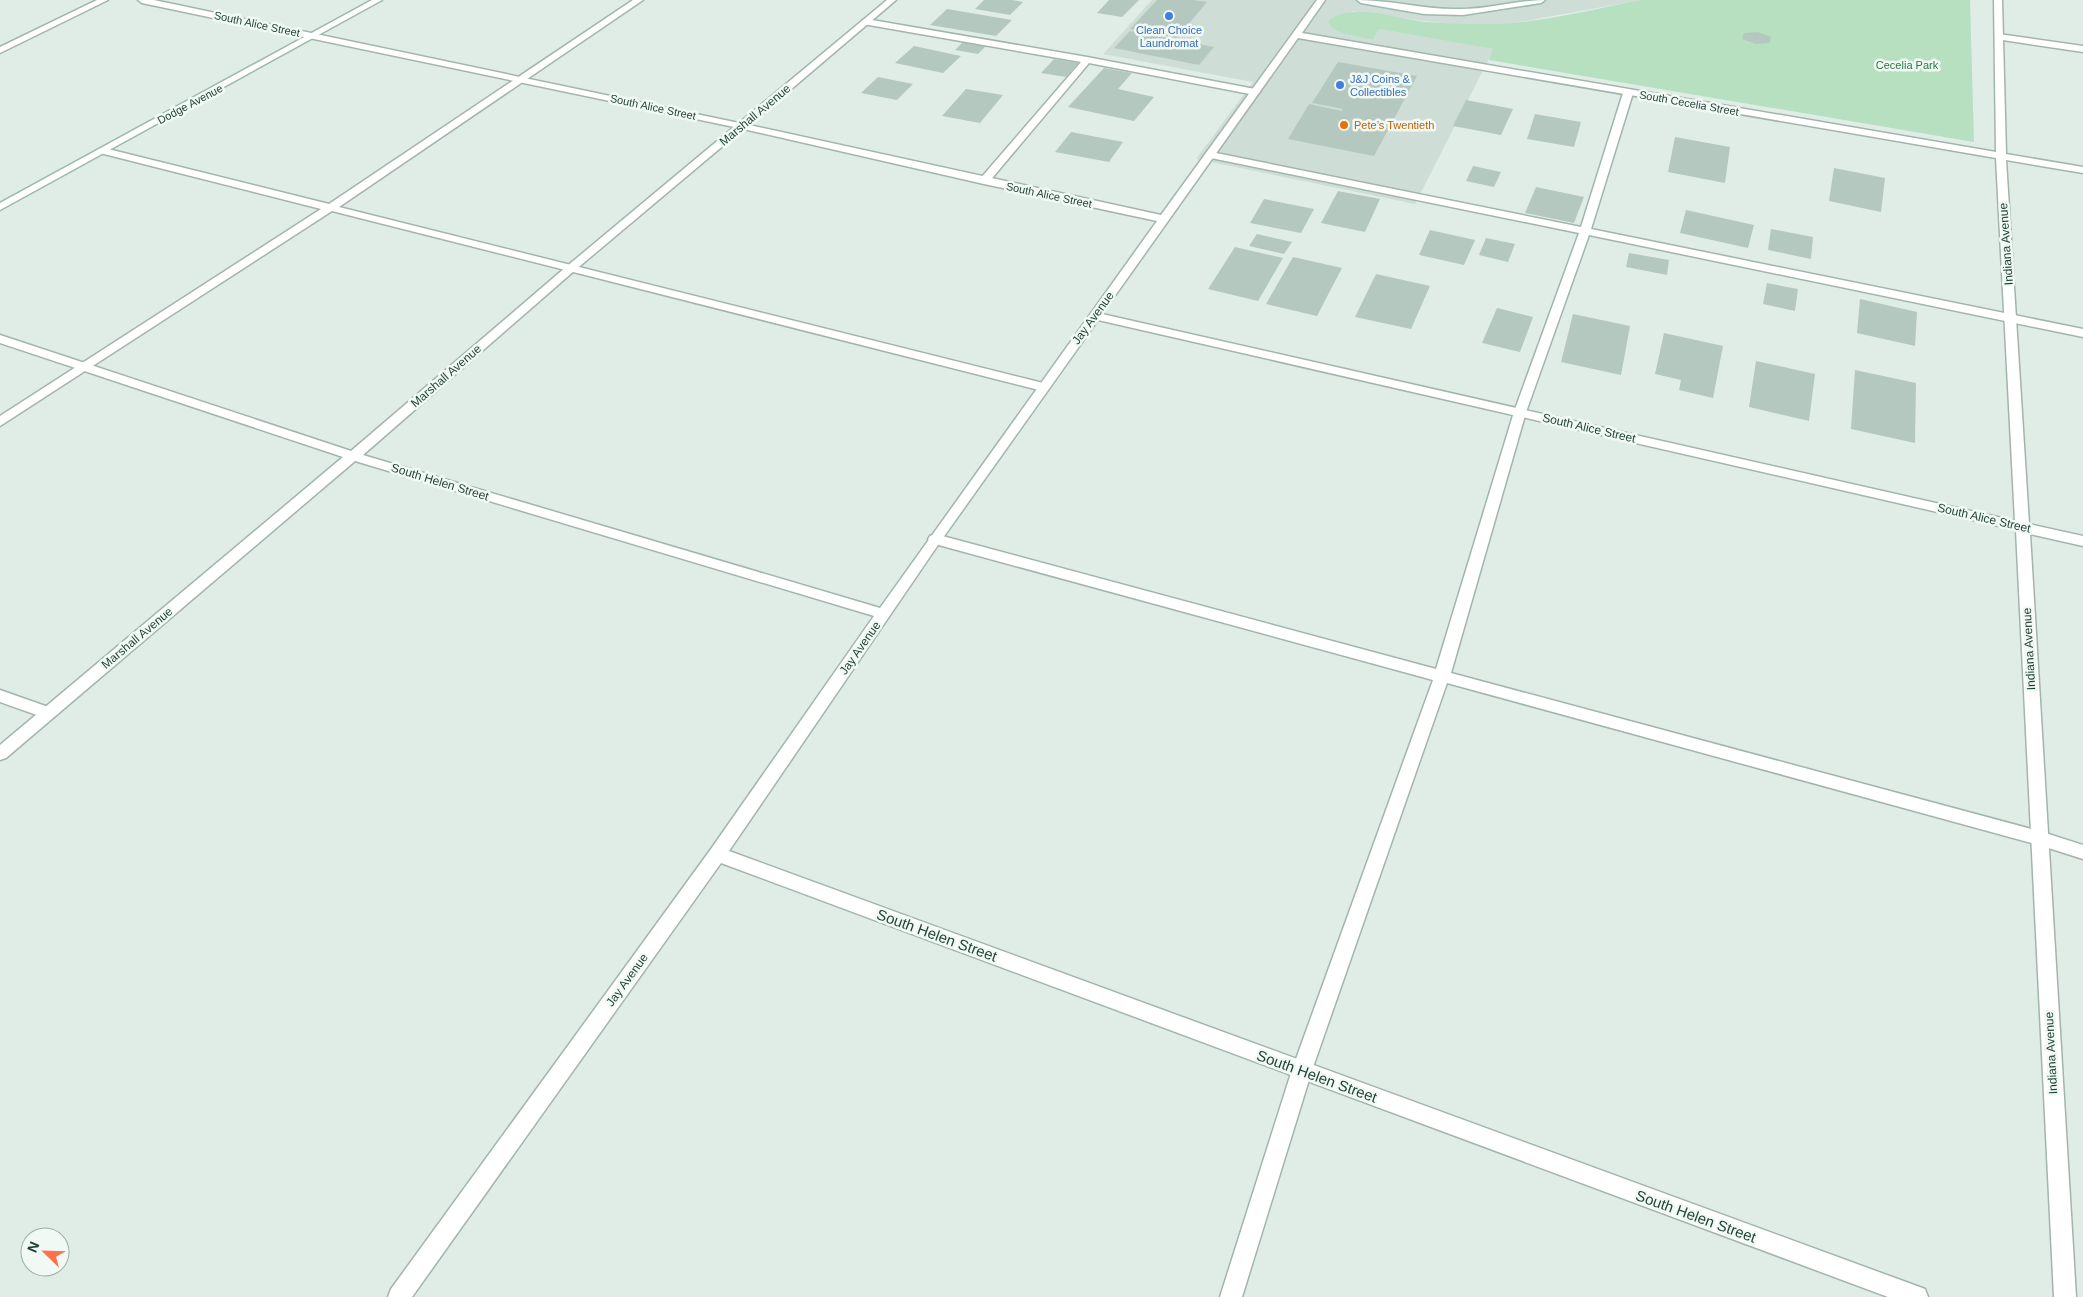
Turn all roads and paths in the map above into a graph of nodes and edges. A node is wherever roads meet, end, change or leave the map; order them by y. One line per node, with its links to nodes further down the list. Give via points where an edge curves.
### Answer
1 (104, 0): 15 (street)
2 (142, 0): 12 (street, South Alice Street)
3 (378, 0): 12 (street, Dodge Avenue)
4 (639, 0): 17 (street)
5 (892, 0): 10 (street, Marshall Avenue)
6 (1321, 0): 11 (street, Jay Avenue)
7 (1361, 0): 8 (street, via 1424,10 1464,12)
8 (1541, 0)
9 (1998, 0): 13 (street, Indiana Avenue)
10 (866, 22): 16 (street); 20 (street, Marshall Avenue)
11 (1296, 34): 18 (street, Jay Avenue); 19 (street, South Cecelia Street)
12 (315, 36): 17 (street, South Alice Street); 21 (street, Dodge Avenue)
13 (1999, 37): 14 (street); 23 (street, Indiana Avenue)
14 (2083, 49)
15 (0, 50)
16 (1087, 60): 18 (street); 25 (street)
17 (521, 79): 20 (street, South Alice Street); 27 (street)
18 (1256, 92): 22 (street, Jay Avenue)
19 (1628, 93): 23 (street, South Cecelia Street); 29 (street)
20 (741, 126): 25 (street, South Alice Street); 30 (street, Marshall Avenue)
21 (104, 151): 26 (street, Dodge Avenue); 27 (street)
22 (1211, 155): 28 (street, Jay Avenue); 29 (street)
23 (2001, 156): 24 (street, South Cecelia Street); 32 (street, Indiana Avenue)
24 (2083, 170)
25 (984, 181): 28 (street, South Alice Street)
26 (0, 207)
27 (330, 208): 30 (street); 35 (street)
28 (1164, 219): 31 (street, Jay Avenue)
29 (1586, 232): 32 (street); 37 (street)
30 (570, 269): 36 (street); 39 (street, Marshall Avenue)
31 (1095, 316): 36 (street, Jay Avenue); 37 (street, South Alice Street)
32 (2012, 319): 33 (street); 40 (street, Indiana Avenue)
33 (2083, 333)
34 (0, 339): 35 (street, South Helen Street)
35 (83, 366): 38 (street); 39 (street, South Helen Street)
36 (1043, 387): 41 (street, Jay Avenue)
37 (1520, 412): 40 (street, South Alice Street); 44 (street)
38 (0, 422)
39 (353, 456): 43 (street, South Helen Street); 46 (street, Marshall Avenue)
40 (2022, 526): 42 (street, South Alice Street); 48 (street, Indiana Avenue)
41 (935, 539): 43 (street, Jay Avenue); 44 (street)
42 (2083, 541)
43 (883, 614): 50 (street, Jay Avenue)
44 (1442, 676): 48 (street); 51 (street)
45 (0, 696): 46 (street)
46 (48, 713): 47 (street, Marshall Avenue)
47 (0, 754)
48 (2039, 838): 49 (street); 55 (street, Indiana Avenue)
49 (2083, 852)
50 (717, 854): 51 (street, South Helen Street); 52 (street, Jay Avenue)
51 (1302, 1070): 53 (street); 54 (street, South Helen Street)
52 (399, 1297)
53 (1231, 1297)
54 (1917, 1297)
55 (2065, 1297)

